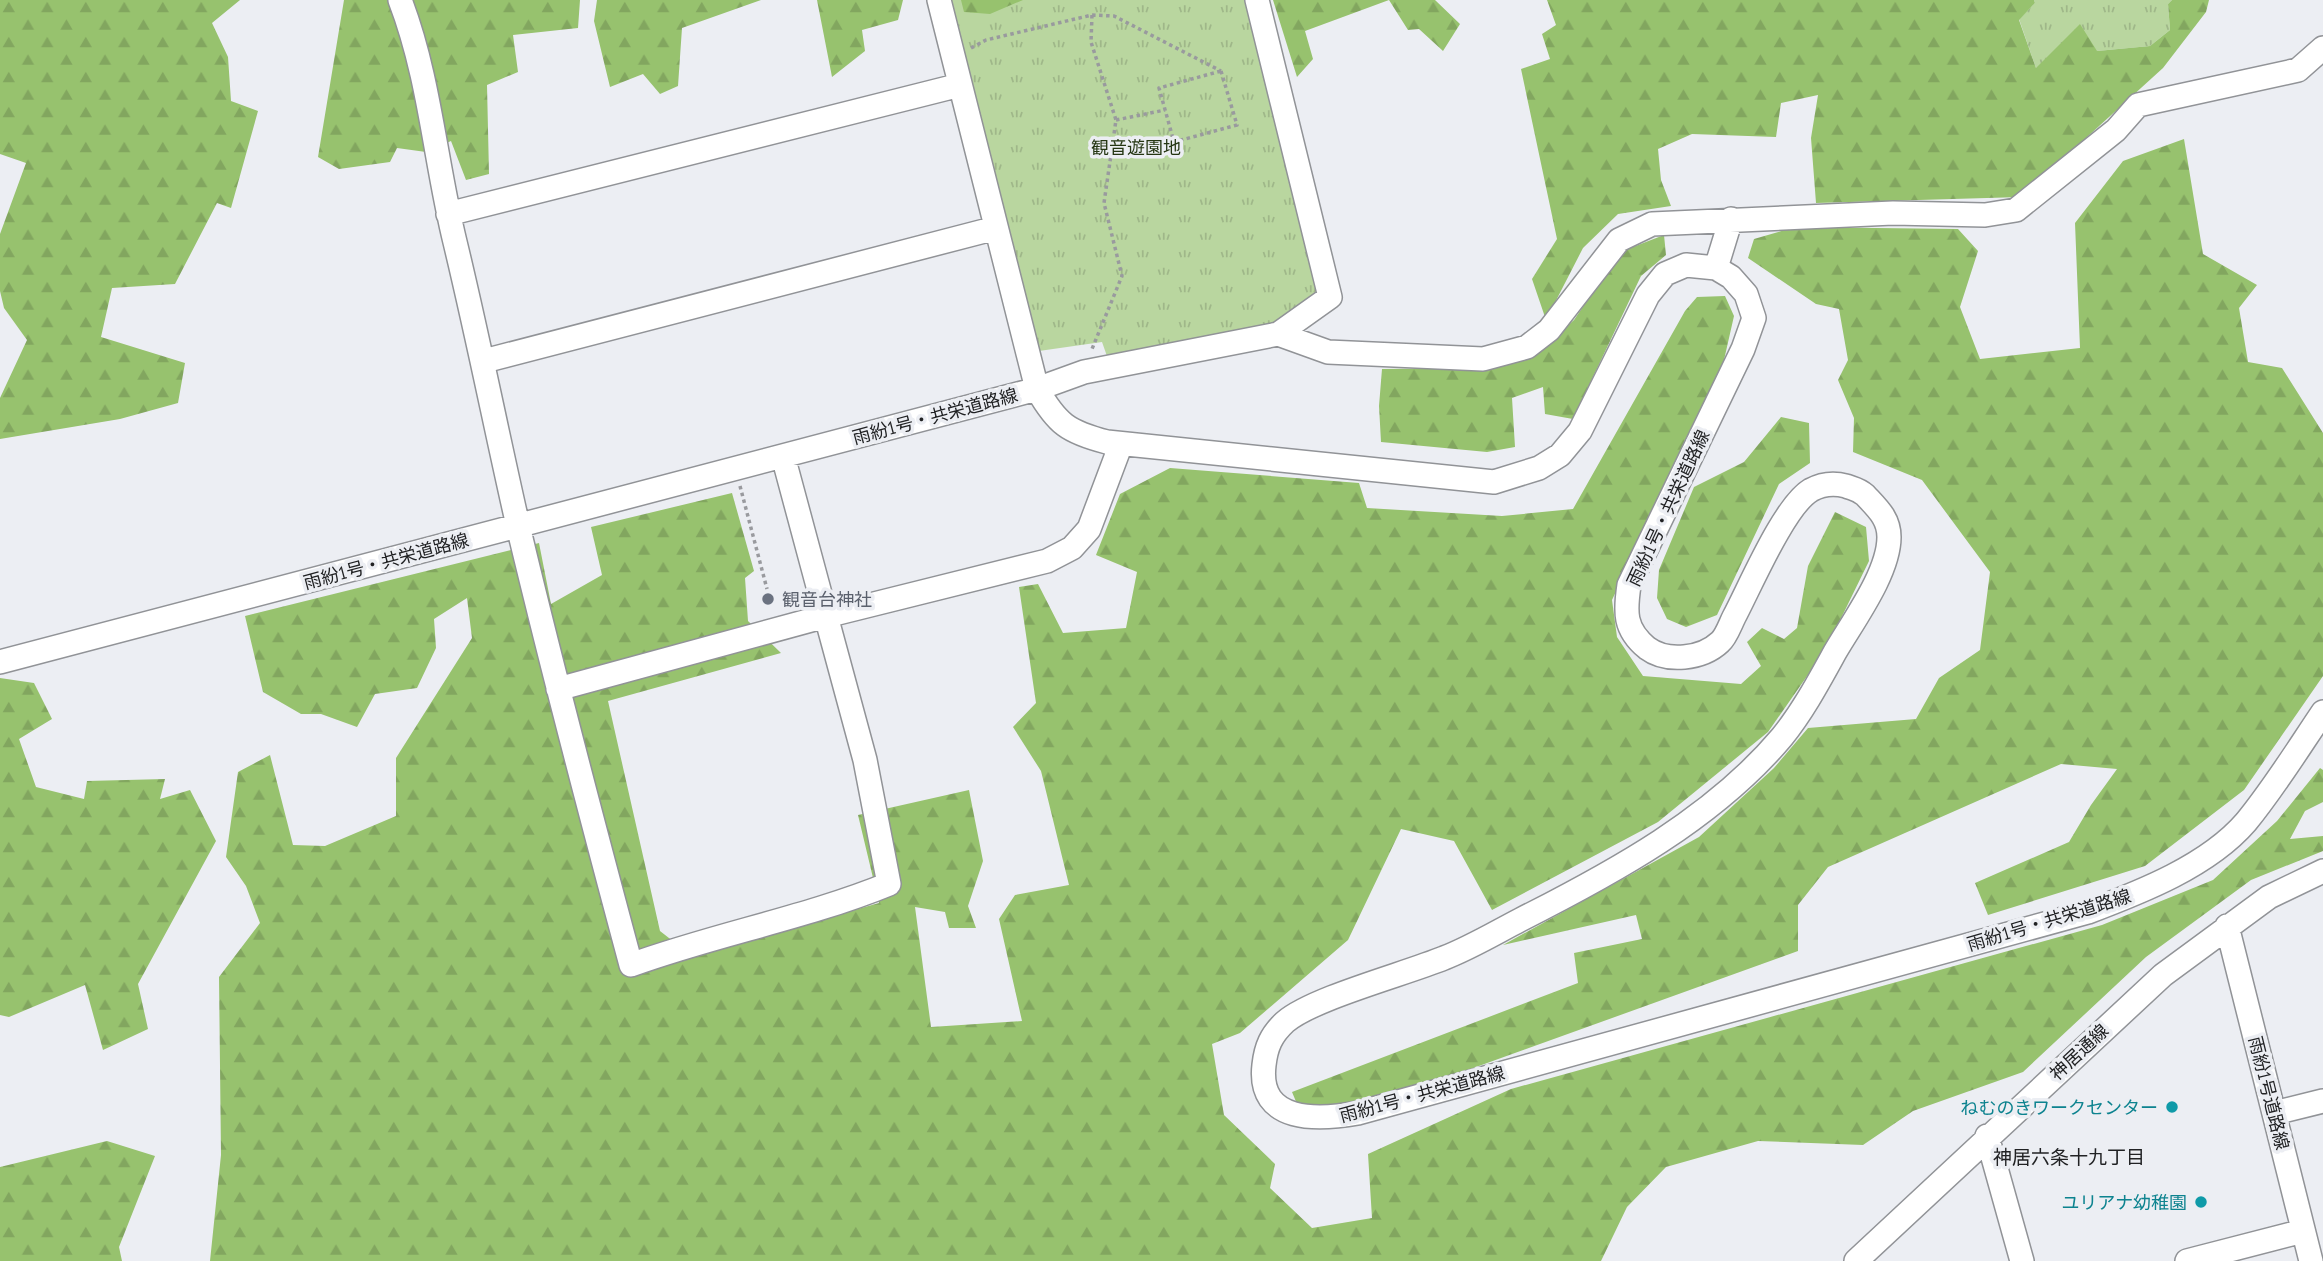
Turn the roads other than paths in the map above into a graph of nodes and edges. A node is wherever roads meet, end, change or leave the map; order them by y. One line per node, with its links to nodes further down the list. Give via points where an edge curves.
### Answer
1 (400, 0): 6 (street, via 425,85)
2 (939, 0): 5 (street)
3 (1257, 0): 10 (street, via 1330,297)
4 (2323, 48): 7 (street, via 2298,70 2138,105 2116,130 2016,211)
5 (960, 85): 6 (street); 8 (street)
6 (448, 214): 11 (street)
7 (1731, 219): 9 (street); 10 (street, via 1652,224 1619,240 1549,330 1527,347 1483,359 1328,352)
8 (996, 228): 11 (street); 12 (street)
9 (1716, 268): 13 (street, 雨紛1号・共栄道路線, via 1686,265 1665,274 1648,295 1580,430 1560,455 1539,468 1494,482); 19 (street, 雨紛1号・共栄道路線, via 1746,294 1754,318 1629,585 1625,616 1635,638 1653,652 1679,658 1721,642 1786,518 1810,491 1835,483 1860,491 1884,514 1889,537 1879,575 1807,701 1782,737 1738,782 1663,838 1583,888 1446,957 1287,1020 1269,1039 1263,1068 1265,1088 1276,1107 1319,1120 1357,1114 2088,912 2146,891 2176,875 2244,824)
10 (1278, 334): 12 (street, via 1098,369)
11 (484, 361): 15 (street)
12 (1037, 389): 13 (street, 雨紛1号・共栄道路線, via 1052,415 1074,434); 14 (street, 雨紛1号・共栄道路線)
13 (1121, 444): 16 (street, via 1089,529 1072,548 1047,561)
14 (783, 456): 15 (street, 雨紛1号・共栄道路線); 16 (street)
15 (518, 526): 17 (street, 雨紛1号・共栄道路線); 18 (street)
16 (826, 617): 18 (street); 18 (street, via 865,760 889,884 849,901 693,942 631,965)
17 (2, 655)
18 (558, 689)
19 (2323, 712)
20 (2323, 871): 21 (street, 神居通線, via 2269,897)
21 (2227, 926): 23 (street, 雨紛1号道路線); 24 (street, 神居通線, via 2163,975)
22 (2323, 1101): 23 (street)
23 (2274, 1114): 25 (street, 雨紛1号道路線)
24 (1987, 1136): 26 (street, 神居通線); 27 (street)
25 (2303, 1231): 28 (street); 29 (street, 雨紛1号道路線)
26 (1856, 1261)
27 (2022, 1261)
28 (2187, 1261)
29 (2311, 1261)

